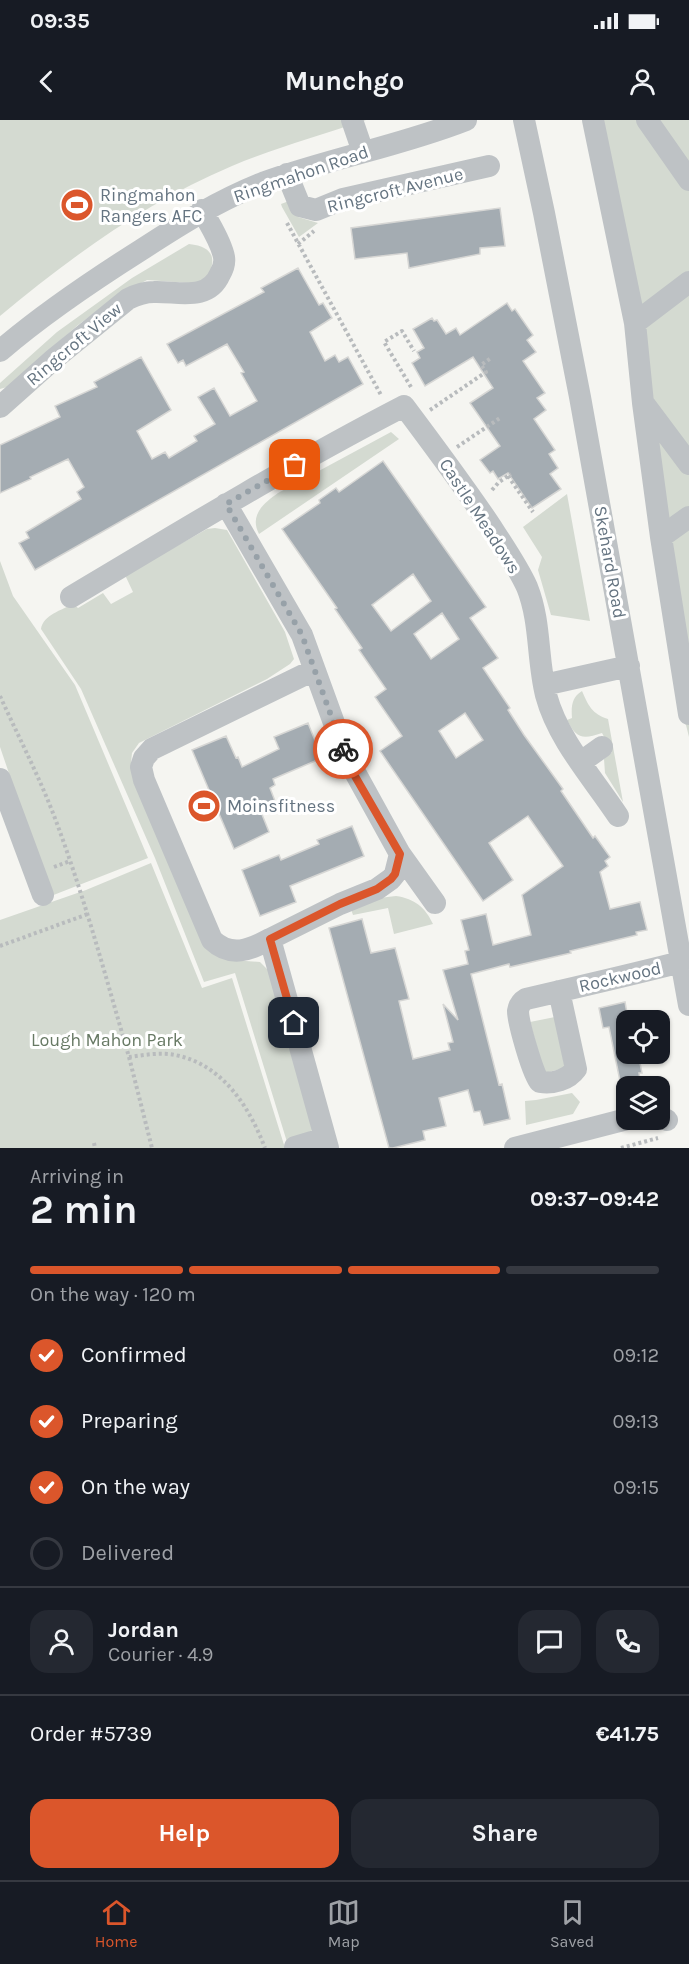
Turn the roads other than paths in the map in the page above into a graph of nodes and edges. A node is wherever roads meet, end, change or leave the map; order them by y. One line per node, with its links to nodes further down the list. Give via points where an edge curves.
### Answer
1 (352, 120): 6 (street)
2 (466, 120): 6 (street, Ringmahon Road)
3 (524, 120): 21 (street, Skehard Road)
4 (593, 120): 12 (street)
5 (647, 120): 9 (street)
6 (363, 152): 8 (street, Ringmahon Road)
7 (489, 166): 8 (street, Ringcroft Avenue, via 343,199 316,210 300,206)
8 (287, 174): 10 (street, Ringmahon Road)
9 (689, 180)
10 (202, 210): 13 (street, Ringmahon Road, via 95,279); 15 (street, Ringcroft View, via 224,257 218,280 198,293 153,292 128,299)
11 (689, 282): 12 (street)
12 (635, 323): 14 (street)
13 (0, 351)
14 (643, 403): 16 (street); 19 (street)
15 (0, 407)
16 (689, 464)
17 (226, 504): 20 (street, Castle Meadows); 22 (street, via 302,635); 23 (street, Castle Meadows, via 404,406 470,495 525,584 536,614)
18 (689, 517): 19 (street)
19 (661, 537): 24 (street)
20 (71, 597)
21 (629, 666): 23 (street); 33 (street, Skehard Road)
22 (314, 670): 29 (street, via 352,771); 32 (street, via 152,749 141,767 212,940 225,949 237,951)
23 (544, 685): 26 (street, Castle Meadows, via 554,717)
24 (689, 713)
25 (602, 747): 26 (street)
26 (581, 762): 28 (street, Castle Meadows)
27 (0, 779): 30 (street)
28 (618, 816)
29 (400, 854): 31 (street); 32 (street, via 395,874 377,889)
30 (44, 896)
31 (435, 903)
32 (270, 939): 37 (street)
33 (681, 962): 34 (street, Rockwood); 35 (street, Skehard Road)
34 (558, 991)
35 (689, 1005)
36 (616, 1122): 39 (street)
37 (327, 1143): 38 (street)
38 (295, 1147)
39 (515, 1148)

